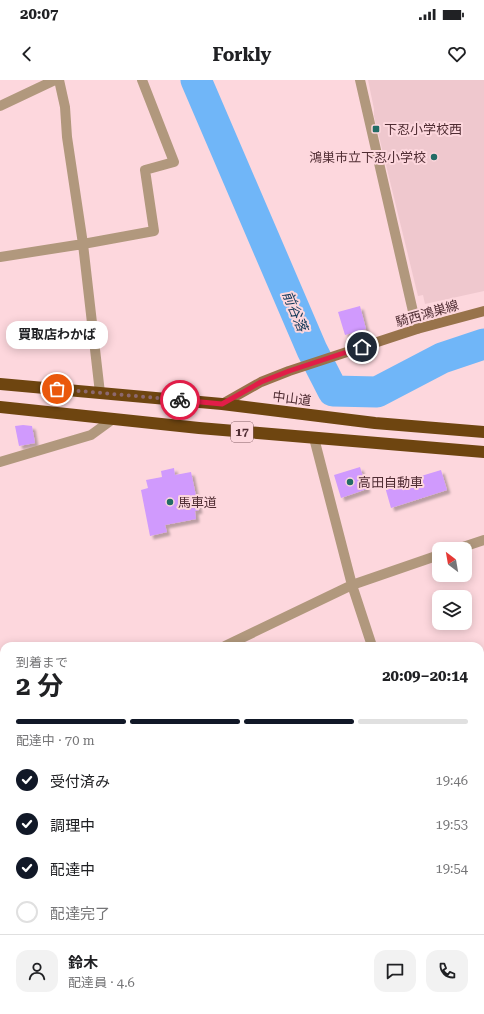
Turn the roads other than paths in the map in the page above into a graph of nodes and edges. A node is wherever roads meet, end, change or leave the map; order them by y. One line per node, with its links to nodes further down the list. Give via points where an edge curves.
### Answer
1 (55, 80): 5 (street)
2 (58, 80): 6 (street, via 65,108)
3 (142, 80): 6 (street, via 174,162 145,170 154,231)
4 (360, 80): 9 (street)
5 (0, 106)
6 (83, 244): 7 (street); 11 (street)
7 (0, 257)
8 (484, 311): 9 (main road, 騎西鴻巣線)
9 (417, 329): 12 (main road, 騎西鴻巣線, via 289,371 261,382)
10 (0, 384): 11 (highway, 中山道 / 17)
11 (100, 392): 12 (highway, 中山道 / 17)
12 (222, 404): 15 (highway, 中山道 / 17, via 375,423)
13 (0, 408): 14 (highway, 17)
14 (113, 418): 16 (highway, 17); 18 (street, via 91,435)
15 (484, 432)
16 (314, 438): 17 (highway, 17); 22 (street)
17 (484, 452)
18 (0, 462)
19 (484, 540): 20 (street)
20 (472, 544)
21 (432, 557): 22 (street)
22 (352, 585): 23 (street); 24 (street)
23 (232, 642)
24 (371, 642)

